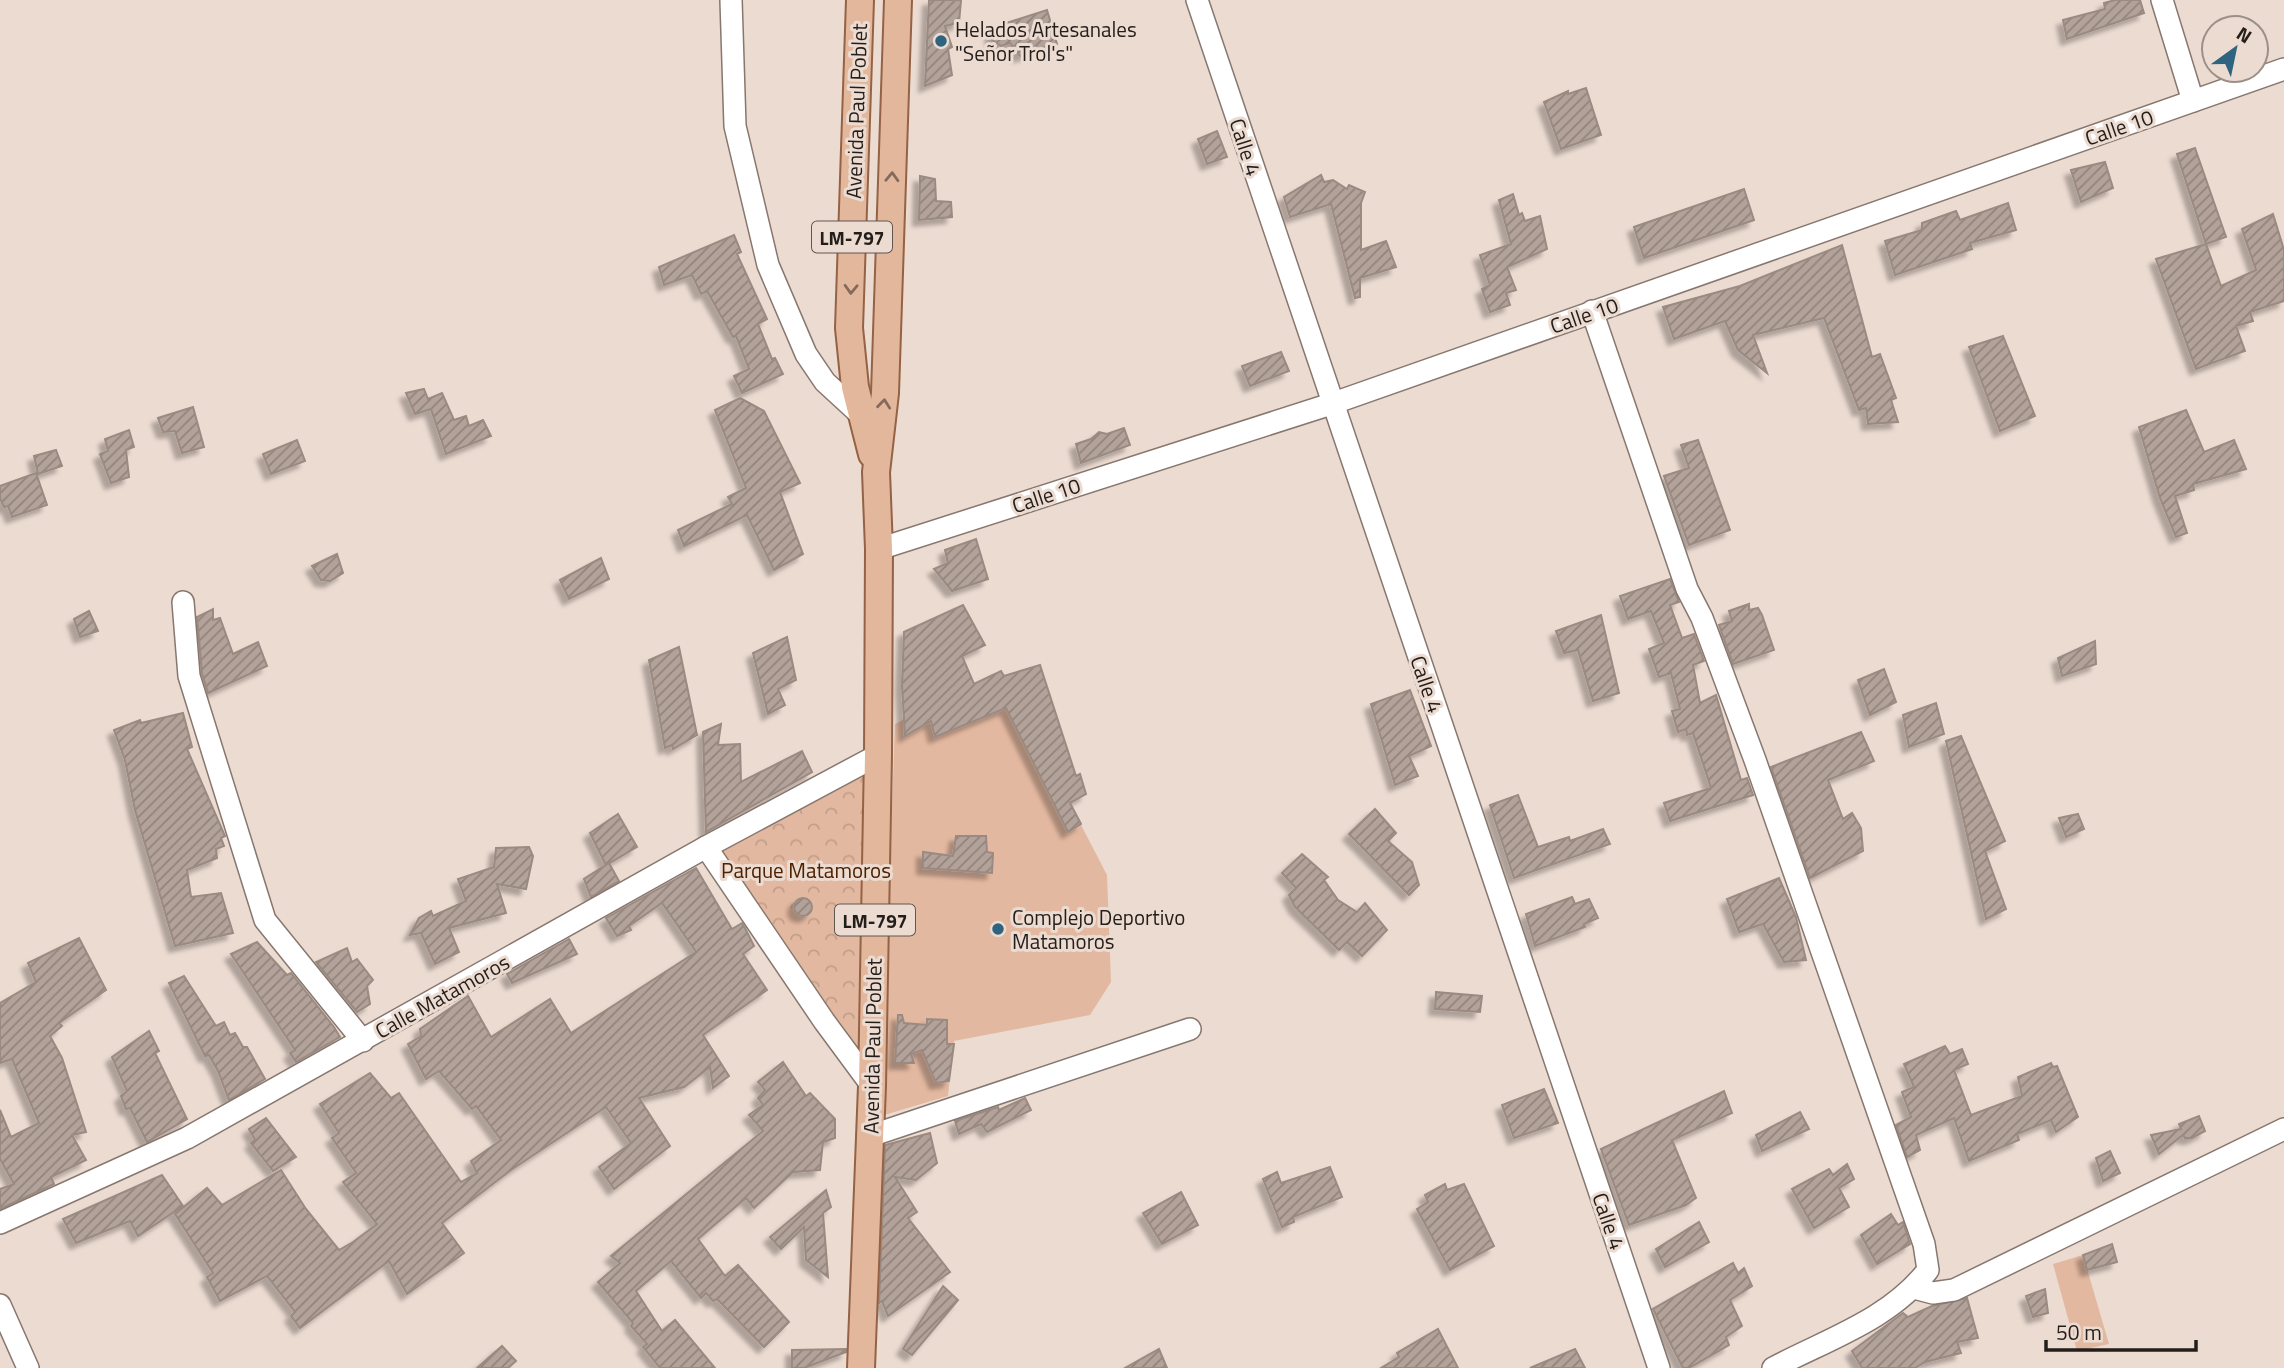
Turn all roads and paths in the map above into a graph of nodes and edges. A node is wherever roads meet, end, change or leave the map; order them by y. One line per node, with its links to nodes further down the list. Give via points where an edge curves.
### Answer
1 (731, 0): 10 (street, via 735,126 768,265 806,354 825,382)
2 (860, 0): 10 (main road, Avenida Paul Poblet / LM-797, one-way to 10, via 849,328)
3 (898, 0): 11 (main road, Avenida Paul Poblet / LM-797, one-way to 3, via 885,393)
4 (1197, 0): 9 (street, Calle 4)
5 (2162, 0): 7 (street)
6 (2284, 69): 7 (street, Calle 10)
7 (2193, 101): 8 (street, Calle 10)
8 (1592, 312): 9 (street, Calle 10); 22 (street, via 1924,1244 1928,1270)
9 (1331, 404): 12 (street, Calle 10); 26 (street, Calle 4)
10 (862, 416): 11 (main road, Avenida Paul Poblet / LM-797)
11 (876, 472): 12 (main road, Avenida Paul Poblet / LM-797)
12 (879, 549): 14 (main road, Avenida Paul Poblet / LM-797)
13 (183, 602): 17 (street, via 189,676 265,920)
14 (878, 755): 15 (street, Calle Matamoros); 18 (main road, Avenida Paul Poblet / LM-797)
15 (706, 847): 17 (street, Calle Matamoros); 18 (street)
16 (1190, 1028): 20 (street)
17 (363, 1041): 21 (street, Calle Matamoros, via 187,1138)
18 (872, 1086): 20 (main road, Avenida Paul Poblet / LM-797)
19 (2284, 1129): 22 (street, via 1954,1290 1933,1293)
20 (870, 1136): 25 (main road, Avenida Paul Poblet / LM-797)
21 (0, 1223)
22 (1914, 1288): 27 (street, via 1851,1331)
23 (0, 1305): 24 (street)
24 (28, 1368)
25 (861, 1368)
26 (1659, 1368)
27 (1773, 1368)

